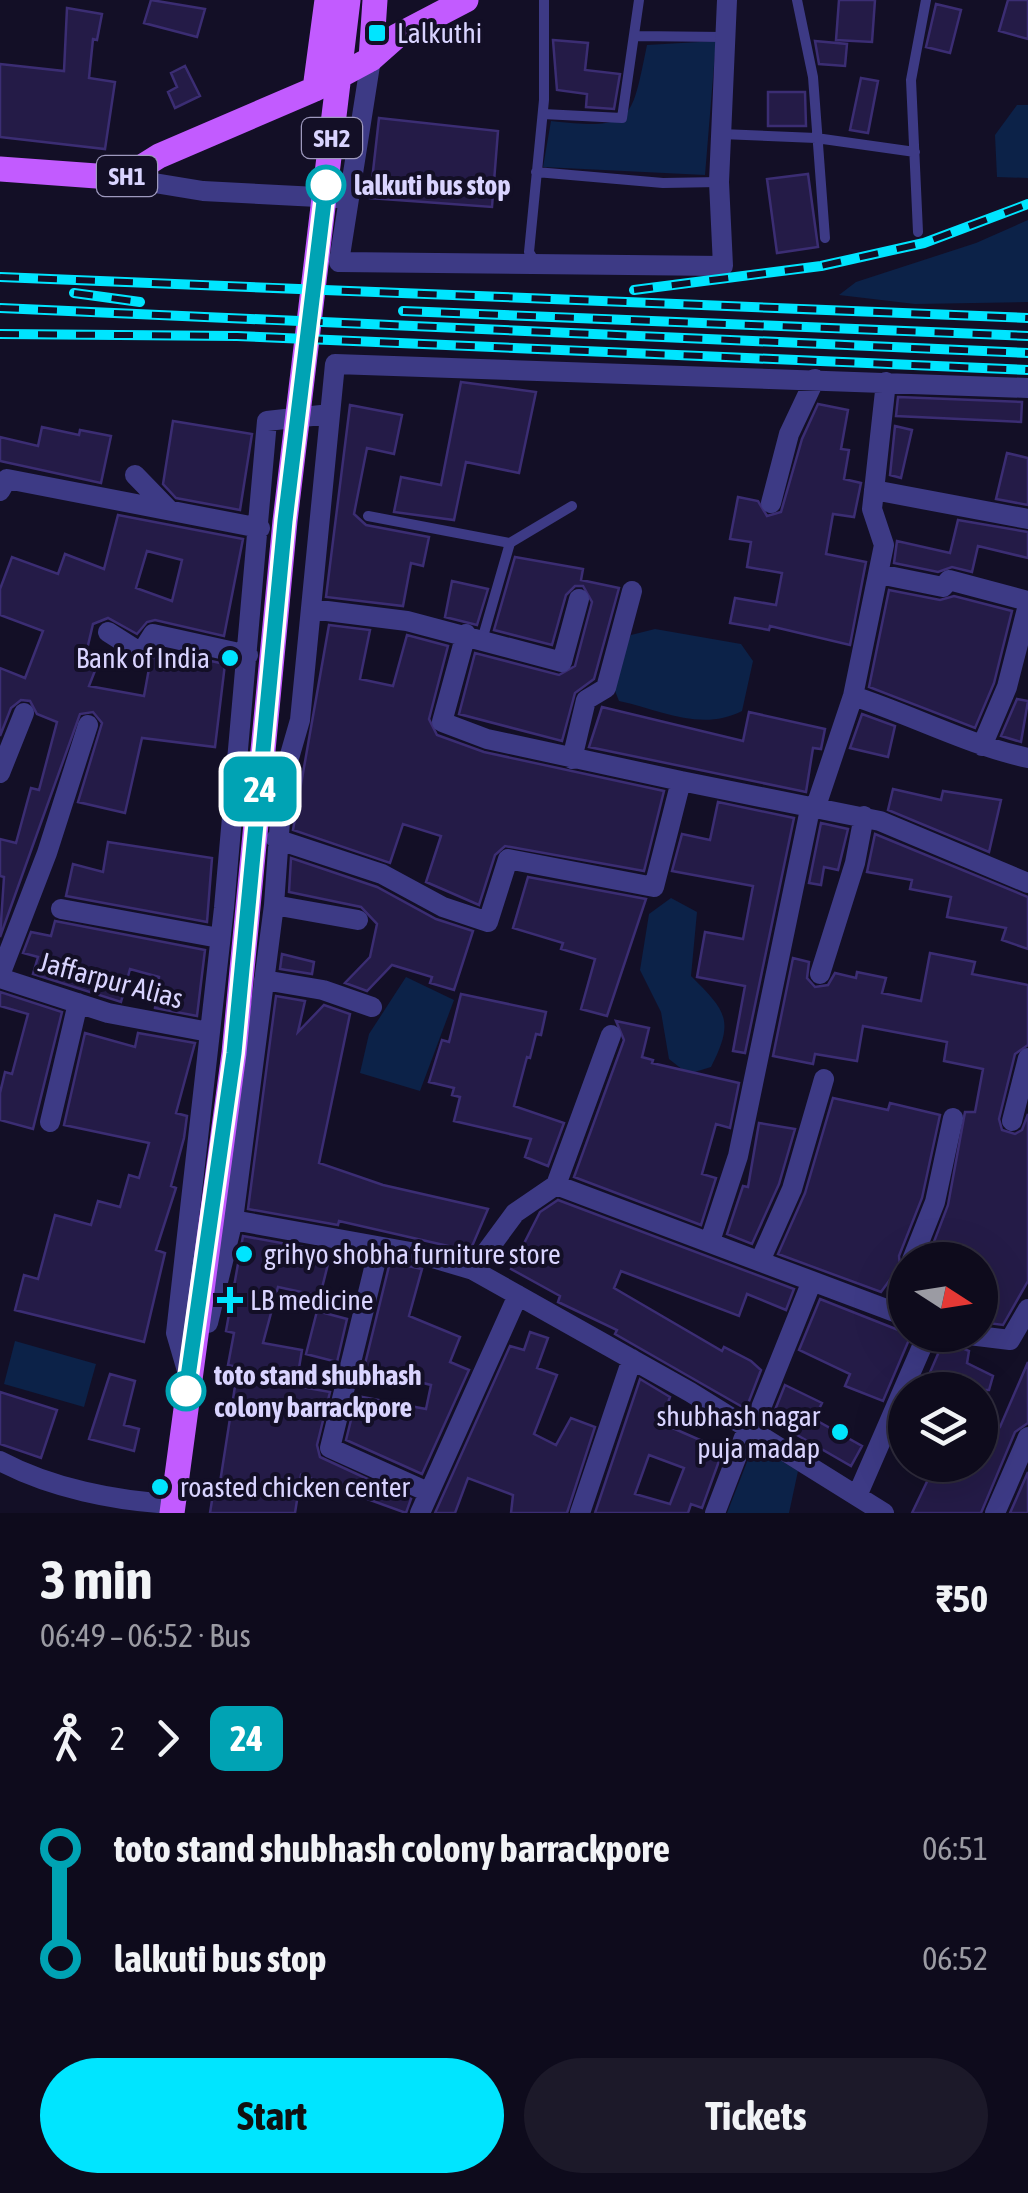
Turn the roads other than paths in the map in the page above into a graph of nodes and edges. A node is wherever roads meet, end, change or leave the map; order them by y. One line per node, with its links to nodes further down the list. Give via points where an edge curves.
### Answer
1 (327, 0): 13 (main road)
2 (348, 0): 90 (main road, SH2, via 285,521 234,1053)
3 (375, 0): 12 (main road)
4 (544, 0): 14 (lane)
5 (638, 0): 10 (lane)
6 (727, 0): 11 (street)
7 (796, 0): 16 (lane, via 813,76)
8 (926, 0): 17 (lane, via 911,80)
9 (461, 1): 12 (main road, SH1, via 397,36)
10 (635, 36): 11 (lane); 14 (lane, via 622,118)
11 (724, 37): 15 (street)
12 (371, 59): 13 (main road, SH1); 22 (street)
13 (316, 89): 20 (main road, SH1, via 159,156)
14 (543, 114): 19 (lane)
15 (721, 134): 16 (lane); 21 (street)
16 (816, 138): 17 (lane); 24 (lane)
17 (915, 152): 23 (lane)
18 (0, 169): 20 (main road, SH1)
19 (536, 172): 21 (lane, via 663,184); 25 (lane, via 529,252)
20 (124, 178): 22 (street, via 203,191)
21 (718, 182): 25 (street, via 722,266)
22 (348, 199): 25 (street, via 339,262)
23 (918, 232)
24 (824, 238)
25 (535, 263)
26 (816, 379): 27 (street); 29 (street, via 335,364); 33 (street, via 789,434)
27 (886, 382): 28 (street); 31 (street)
28 (1028, 388)
29 (330, 414): 38 (street, via 267,421); 44 (street)
30 (134, 475): 35 (street)
31 (874, 490): 37 (street); 40 (street, via 872,509 884,544)
32 (0, 491): 35 (street, via 6,479)
33 (771, 503)
34 (572, 506): 39 (lane)
35 (169, 510): 38 (street)
36 (368, 516): 39 (lane)
37 (1028, 519)
38 (260, 528): 47 (street)
39 (510, 542): 46 (lane)
40 (879, 574): 43 (street, via 943,587 948,580); 48 (street)
41 (632, 591): 53 (street, via 606,688 586,700)
42 (580, 600): 46 (street, via 562,662)
43 (1028, 603): 51 (street, via 1007,687)
44 (311, 609): 46 (street, via 407,621); 58 (street, via 300,720)
45 (108, 632): 47 (street, via 141,653 153,634)
46 (473, 639): 53 (street, via 442,722)
47 (248, 656): 63 (street)
48 (853, 696): 51 (street); 56 (street)
49 (24, 713): 54 (street)
50 (88, 725): 65 (street)
51 (982, 746): 52 (street)
52 (1028, 758)
53 (572, 759): 55 (street)
54 (0, 774)
55 (682, 781): 56 (street); 58 (street, via 654,887 508,859 488,922 443,908 382,874)
56 (814, 809): 57 (street); 78 (street, via 738,1156)
57 (864, 816): 59 (street); 64 (street)
58 (276, 839): 60 (street)
59 (1028, 884)
60 (274, 905): 62 (street); 66 (street)
61 (62, 909): 63 (street)
62 (358, 920)
63 (220, 938): 69 (street)
64 (820, 974)
65 (0, 977): 67 (street, Jaffarpur Alias)
66 (264, 980): 68 (street, via 323,990); 77 (street)
67 (78, 1003): 69 (street, Jaffarpur Alias); 74 (street)
68 (372, 1008)
69 (209, 1032): 90 (street, via 176,1333)
70 (611, 1034): 76 (street)
71 (1028, 1058): 75 (street)
72 (824, 1079): 81 (street, via 792,1189)
73 (953, 1118): 79 (street)
74 (50, 1122)
75 (1012, 1122)
76 (556, 1185): 78 (street); 82 (street, via 516,1213)
77 (232, 1220): 80 (street); 90 (street)
78 (710, 1241): 81 (street)
79 (919, 1242)
80 (379, 1248): 82 (street); 94 (street, via 330,1448)
81 (760, 1261): 83 (street)
82 (473, 1270): 84 (street)
83 (812, 1281): 86 (street); 91 (street)
84 (518, 1295): 89 (street); 94 (street)
85 (1028, 1309): 87 (street, via 1010,1340)
86 (888, 1310)
87 (998, 1339)
88 (920, 1352): 95 (street)
89 (632, 1359): 91 (street); 98 (street)
90 (188, 1374): 96 (main road, SH2)
91 (750, 1429): 95 (street); 99 (street)
92 (1028, 1437): 101 (street)
93 (0, 1461): 96 (street, via 28,1476)
94 (428, 1492): 97 (street)
95 (858, 1496): 100 (street)
96 (172, 1509)
97 (420, 1513)
98 (580, 1513)
99 (715, 1513)
100 (884, 1513)
101 (994, 1513)

